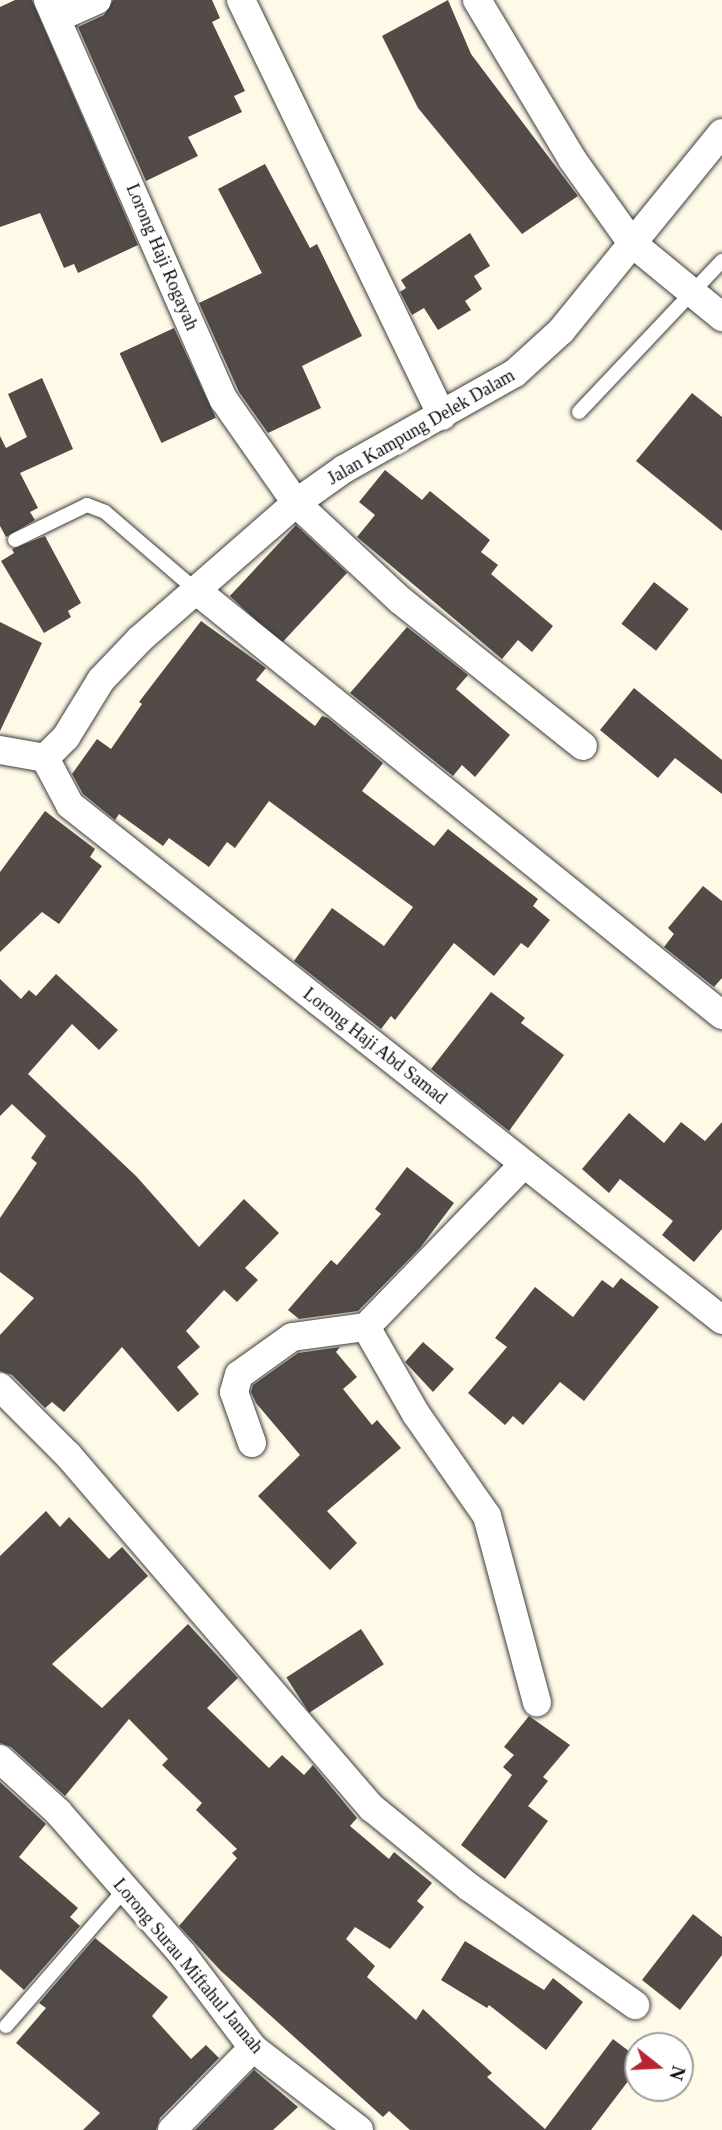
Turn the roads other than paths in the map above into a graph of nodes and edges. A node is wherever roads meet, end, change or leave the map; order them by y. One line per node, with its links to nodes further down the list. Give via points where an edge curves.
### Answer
1 (97, 0): 4 (street)
2 (241, 0): 11 (street)
3 (477, 0): 6 (street, via 572,159)
4 (53, 9): 12 (street, Lorong Haji Rogayah, via 224,400)
5 (722, 133): 6 (street, Jalan Kampung Delek Dalam)
6 (632, 243): 8 (street); 11 (street, Jalan Kampung Delek Dalam, via 561,331 515,373)
7 (722, 261): 8 (lane)
8 (692, 292): 9 (street); 10 (lane)
9 (722, 317)
10 (579, 412)
11 (442, 416): 12 (street, Jalan Kampung Delek Dalam, via 344,469)
12 (296, 503): 14 (street, Jalan Kampung Delek Dalam); 15 (street, Lorong Haji Rogayah, via 400,600)
13 (15, 540): 14 (lane, via 87,505 105,512)
14 (197, 591): 17 (street, Jalan Kampung Delek Dalam, via 101,680 66,737); 18 (street)
15 (583, 746)
16 (0, 750): 17 (street)
17 (45, 758): 19 (street, Lorong Haji Abd Samad, via 70,805)
18 (722, 1014)
19 (523, 1165): 20 (street, Lorong Haji Abd Samad); 21 (street)
20 (722, 1320)
21 (366, 1327): 23 (street, via 292,1337 239,1375 234,1392); 24 (street, via 416,1415 487,1516)
22 (0, 1387): 27 (street, via 68,1455 372,1808 469,1887)
23 (253, 1444)
24 (537, 1702)
25 (0, 1759): 26 (street, Lorong Surau Miftahul Jannah, via 58,1812)
26 (125, 1889): 28 (lane); 29 (street, Lorong Surau Miftahul Jannah, via 183,1955)
27 (635, 2005)
28 (6, 2025)
29 (253, 2048): 30 (street); 31 (street, Lorong Surau Miftahul Jannah)
30 (172, 2130)
31 (359, 2130)

